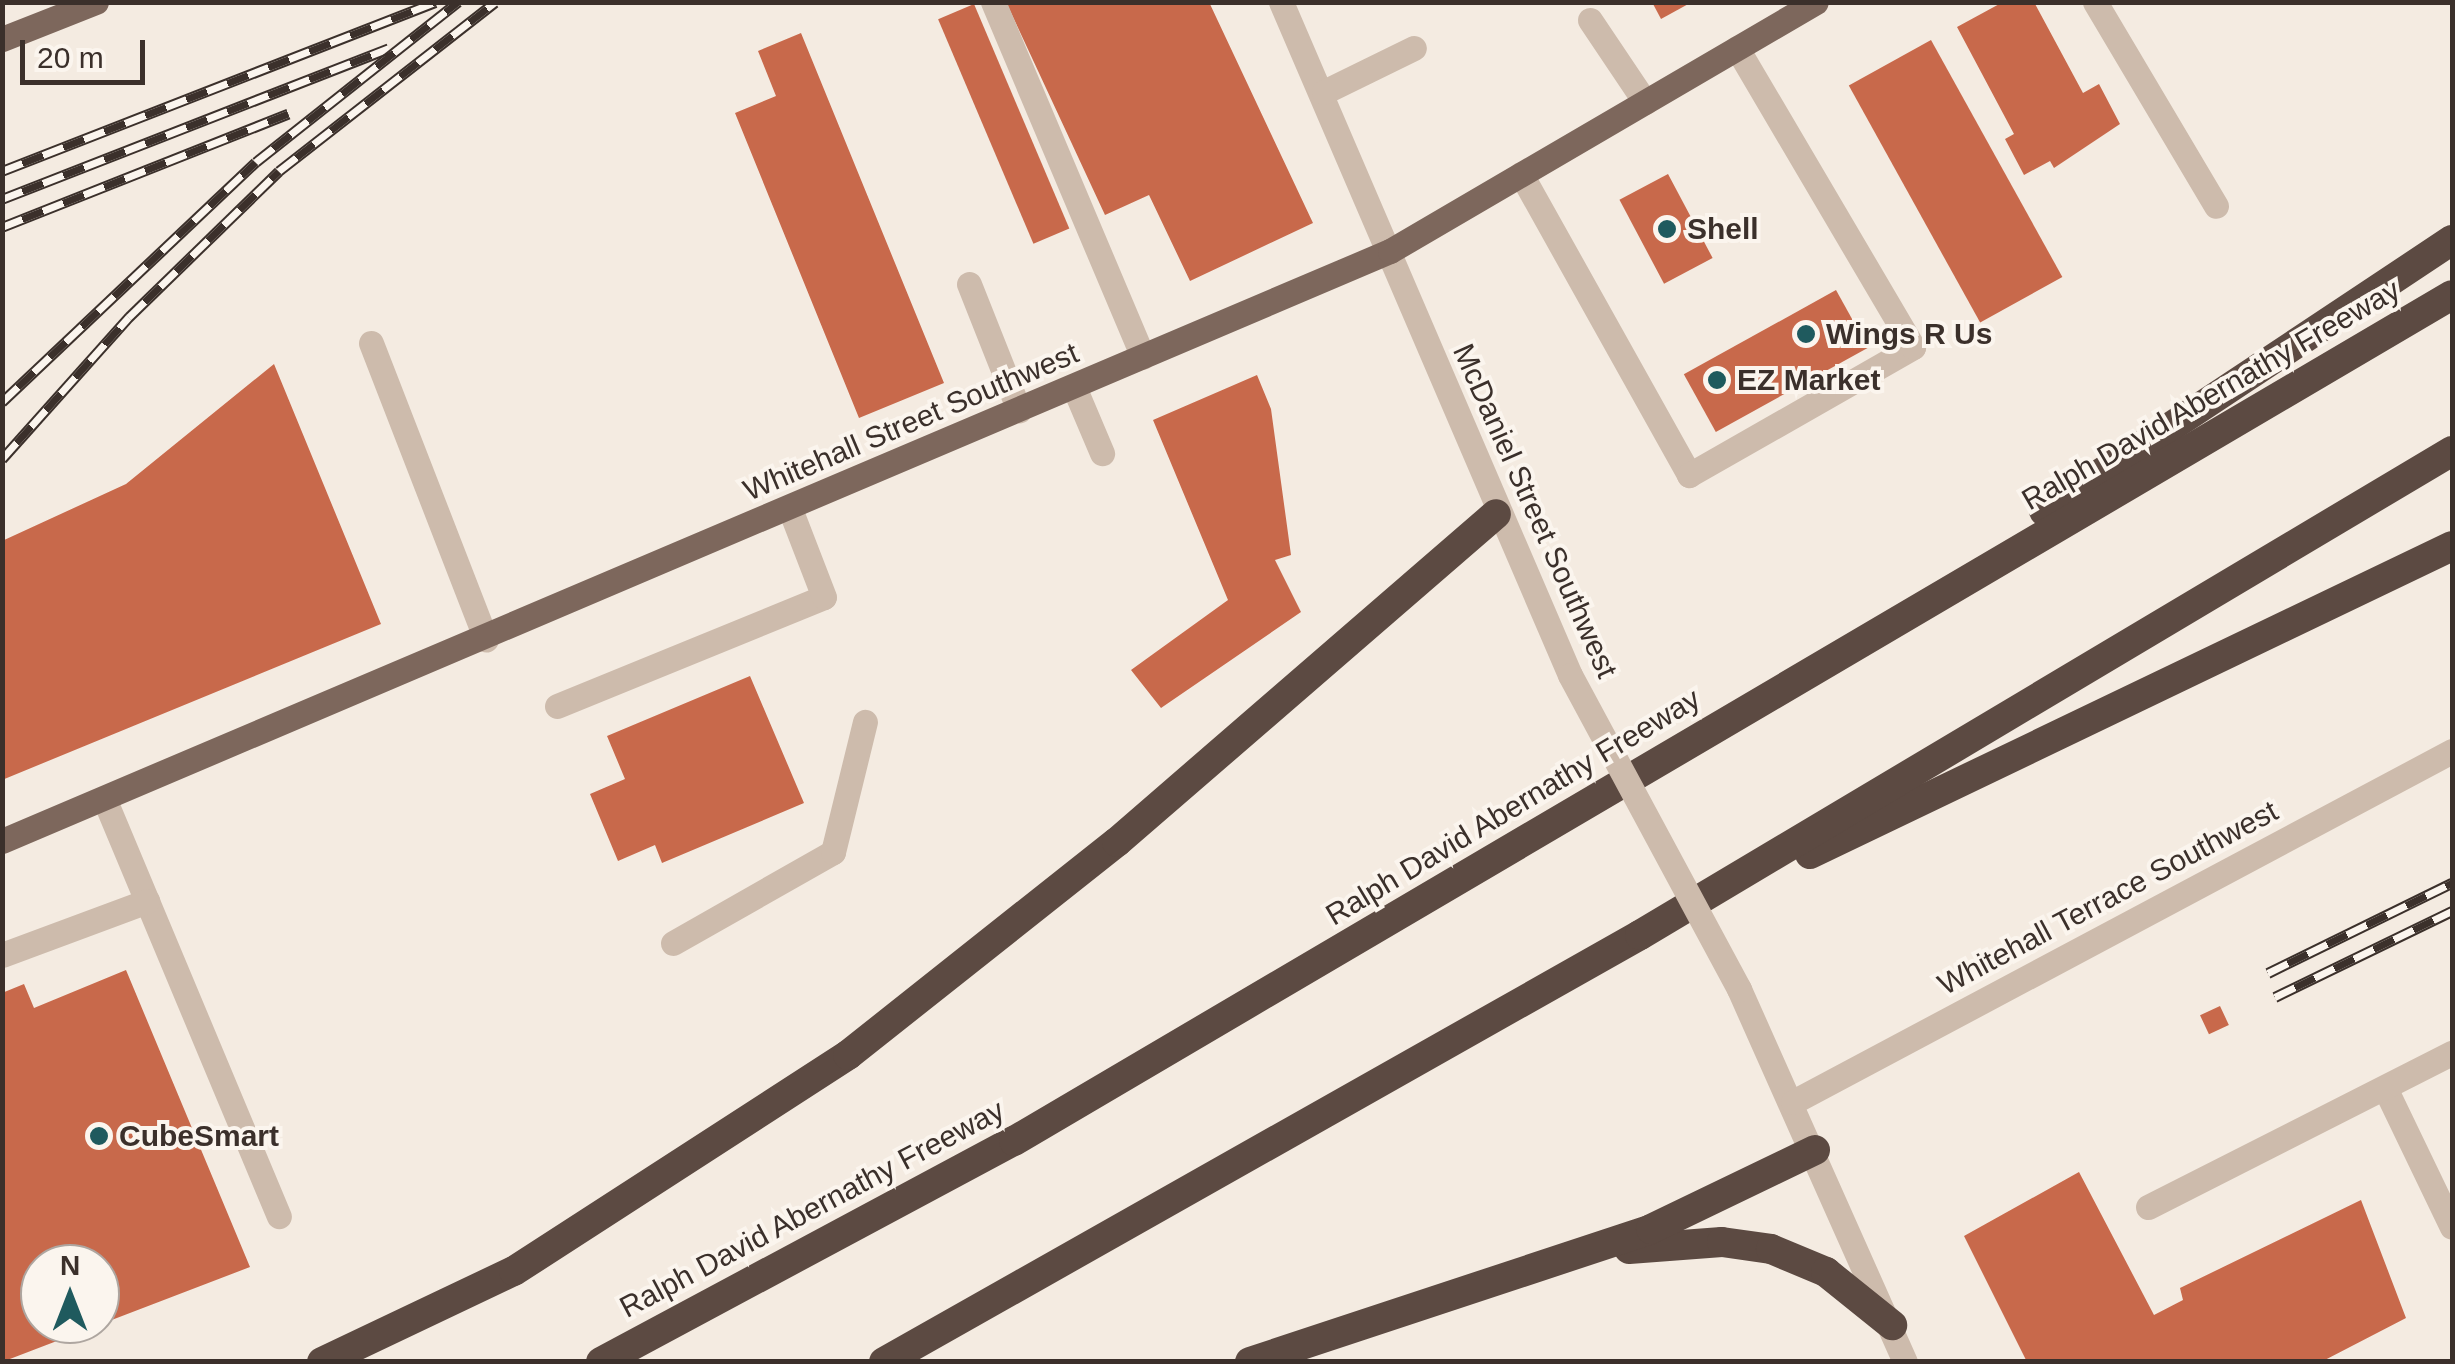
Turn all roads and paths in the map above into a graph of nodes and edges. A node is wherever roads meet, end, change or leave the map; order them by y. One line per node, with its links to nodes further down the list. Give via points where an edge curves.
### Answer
1 (96, 2): 7 (main road)
2 (993, 2): 19 (street)
3 (1282, 2): 10 (street, McDaniel Street Southwest)
4 (1816, 2): 9 (main road, Whitehall Street Southwest)
5 (2095, 2): 13 (street)
6 (1590, 20): 11 (street)
7 (2, 39)
8 (1414, 48): 10 (street)
9 (1737, 48): 11 (main road, Whitehall Street Southwest); 12 (street, via 1913,346 1689,475)
10 (1324, 92): 15 (street, McDaniel Street Southwest)
11 (1645, 102): 12 (main road, Whitehall Street Southwest)
12 (1521, 174): 15 (main road, Whitehall Street Southwest)
13 (2216, 206)
14 (2452, 240): 28 (highway)
15 (1390, 251): 19 (main road, Whitehall Street Southwest); 25 (street, McDaniel Street Southwest)
16 (969, 284): 21 (street)
17 (2452, 295): 28 (highway, Ralph David Abernathy Freeway)
18 (370, 343): 27 (street)
19 (1144, 357): 20 (main road, Whitehall Street Southwest)
20 (1074, 387): 21 (main road, Whitehall Street Southwest); 23 (street)
21 (1020, 410): 24 (main road, Whitehall Street Southwest)
22 (2452, 451): 35 (highway)
23 (1102, 453)
24 (790, 509): 27 (main road, Whitehall Street Southwest); 29 (street, via 824,597)
25 (1496, 514): 40 (street, McDaniel Street Southwest, bridge, via 1570,676); 47 (highway, via 1116,842 848,1055 514,1271)
26 (2452, 546): 35 (highway)
27 (486, 640): 32 (main road, Whitehall Street Southwest)
28 (1779, 687): 48 (highway, Ralph David Abernathy Freeway, via 1014,1141)
29 (557, 706)
30 (865, 722): 36 (street, via 833,852)
31 (2452, 752): 40 (street, Whitehall Terrace Southwest)
32 (106, 804): 33 (main road, Whitehall Street Southwest); 34 (street)
33 (2, 841)
34 (147, 902): 37 (street); 43 (street)
35 (1640, 935): 49 (highway)
36 (673, 944)
37 (2, 955)
38 (2452, 1053): 39 (street)
39 (2384, 1088): 42 (street); 44 (street)
40 (1794, 1102): 41 (street, McDaniel Street Southwest)
41 (1814, 1150): 45 (highway, via 1652,1229); 46 (street, McDaniel Street Southwest)
42 (2148, 1206)
43 (280, 1216)
44 (2452, 1227)
45 (1557, 1259): 46 (highway, via 1744,1243 1826,1272); 50 (highway)
46 (1892, 1325): 51 (street, McDaniel Street Southwest)
47 (322, 1362)
48 (601, 1362)
49 (884, 1362)
50 (1250, 1362)
51 (1905, 1362)

